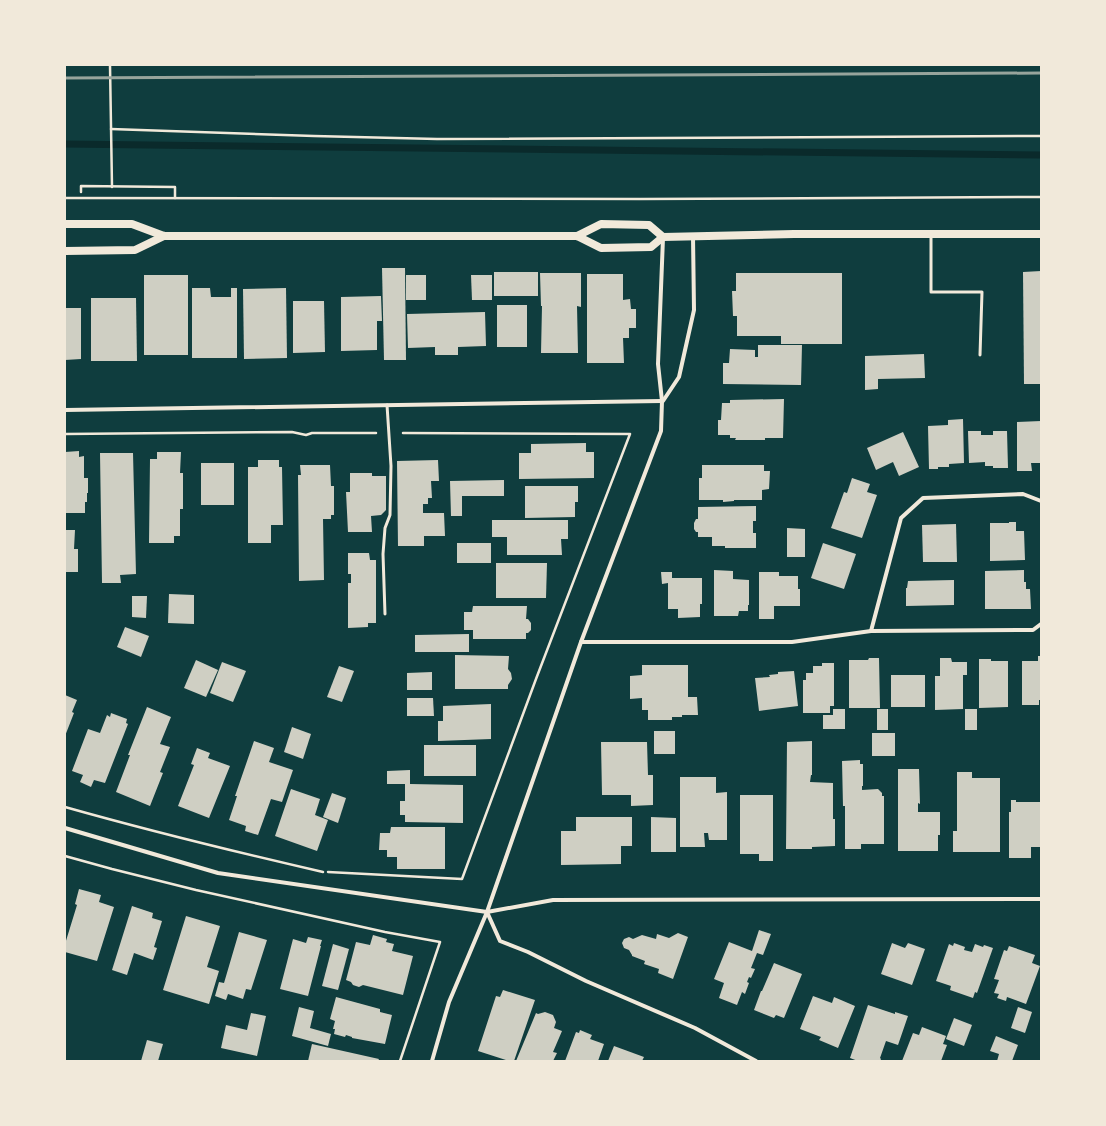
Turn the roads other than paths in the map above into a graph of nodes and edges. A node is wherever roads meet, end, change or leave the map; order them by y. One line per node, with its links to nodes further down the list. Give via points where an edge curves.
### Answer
1 (65, 224): 4 (main road, via 132,224)
2 (932, 234): 3 (main road); 6 (main road); 9 (lane, via 931,292 982,292)
3 (1041, 234)
4 (164, 236): 5 (main road); 8 (main road, via 135,250)
5 (577, 236): 7 (main road, via 601,248 651,247); 7 (main road, via 601,224 649,225)
6 (693, 236): 7 (main road); 10 (street, via 694,310 679,377)
7 (663, 237): 10 (street, via 658,364)
8 (65, 251)
9 (980, 355)
10 (662, 401): 11 (street); 17 (street, via 661,431)
11 (387, 405): 12 (street); 14 (lane, via 391,466 390,515 385,528 383,554)
12 (65, 410)
13 (1041, 501): 16 (street, via 1023,494 923,498 901,518)
14 (385, 614)
15 (1041, 624): 16 (street, via 1034,630)
16 (871, 631): 17 (street, via 792,642)
17 (581, 642): 20 (street)
18 (65, 828): 20 (street, via 218,873)
19 (1041, 899): 20 (street, via 553,900)
20 (487, 912): 21 (street, via 449,1002); 22 (street, via 500,941 695,1028)
21 (432, 1061)
22 (756, 1061)

